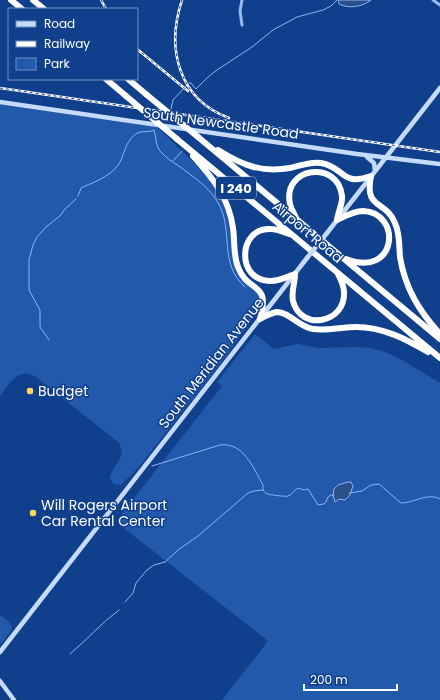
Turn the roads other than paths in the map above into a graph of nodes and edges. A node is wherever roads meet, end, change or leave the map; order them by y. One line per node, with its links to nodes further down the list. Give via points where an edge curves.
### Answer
1 (11, 0): 6 (highway)
2 (33, 0): 7 (highway)
3 (242, 0): 8 (street)
4 (433, 0): 5 (street)
5 (440, 5)
6 (21, 8)
7 (43, 8)
8 (242, 25)
9 (107, 80): 13 (highway, Airport Road / I 240, bridge)
10 (129, 80): 14 (highway, Airport Road / I 240, bridge)
11 (440, 88): 16 (main road, South Meridian Avenue)
12 (0, 102): 15 (main road, South Newcastle Road)
13 (177, 139): 21 (highway, Airport Road / I 240); 25 (highway, via 211,176 224,197 232,219 238,268 245,279 263,296 264,305)
14 (207, 144): 18 (highway, via 234,160 253,167 277,170 320,163 332,166 352,179 362,179); 20 (highway, Airport Road / I 240)
15 (366, 155): 16 (main road, South Newcastle Road); 18 (main road, via 374,162)
16 (385, 158): 17 (main road, South Newcastle Road); 18 (main road, South Meridian Avenue)
17 (440, 164)
18 (373, 174): 19 (main road, South Meridian Avenue); 26 (highway, via 369,188 371,198 391,216 397,227 402,268 409,290 420,310)
19 (337, 220): 20 (highway, via 342,201 338,184 326,174 314,171 302,175 291,190 290,202); 22 (highway, via 356,212 370,212 383,221 389,233 385,252 372,262 357,263); 24 (main road, South Meridian Avenue, bridge)
20 (298, 221): 22 (highway, Airport Road / I 240)
21 (294, 236): 23 (highway, Airport Road / I 240); 24 (highway, via 268,229 257,232 249,240 244,254 250,271 262,279 276,280)
22 (340, 257): 27 (highway, Airport Road / I 240)
23 (337, 272): 24 (highway, via 343,286 343,302 336,314 319,321 305,317 295,306 292,296); 28 (highway, Airport Road / I 240)
24 (294, 274): 25 (main road, South Meridian Avenue)
25 (260, 319): 28 (highway, via 278,312 310,329 358,327 380,330 403,338); 29 (main road, South Meridian Avenue)
26 (440, 334)
27 (440, 339)
28 (440, 359)
29 (0, 652)
30 (0, 681): 31 (main road)
31 (14, 700)

